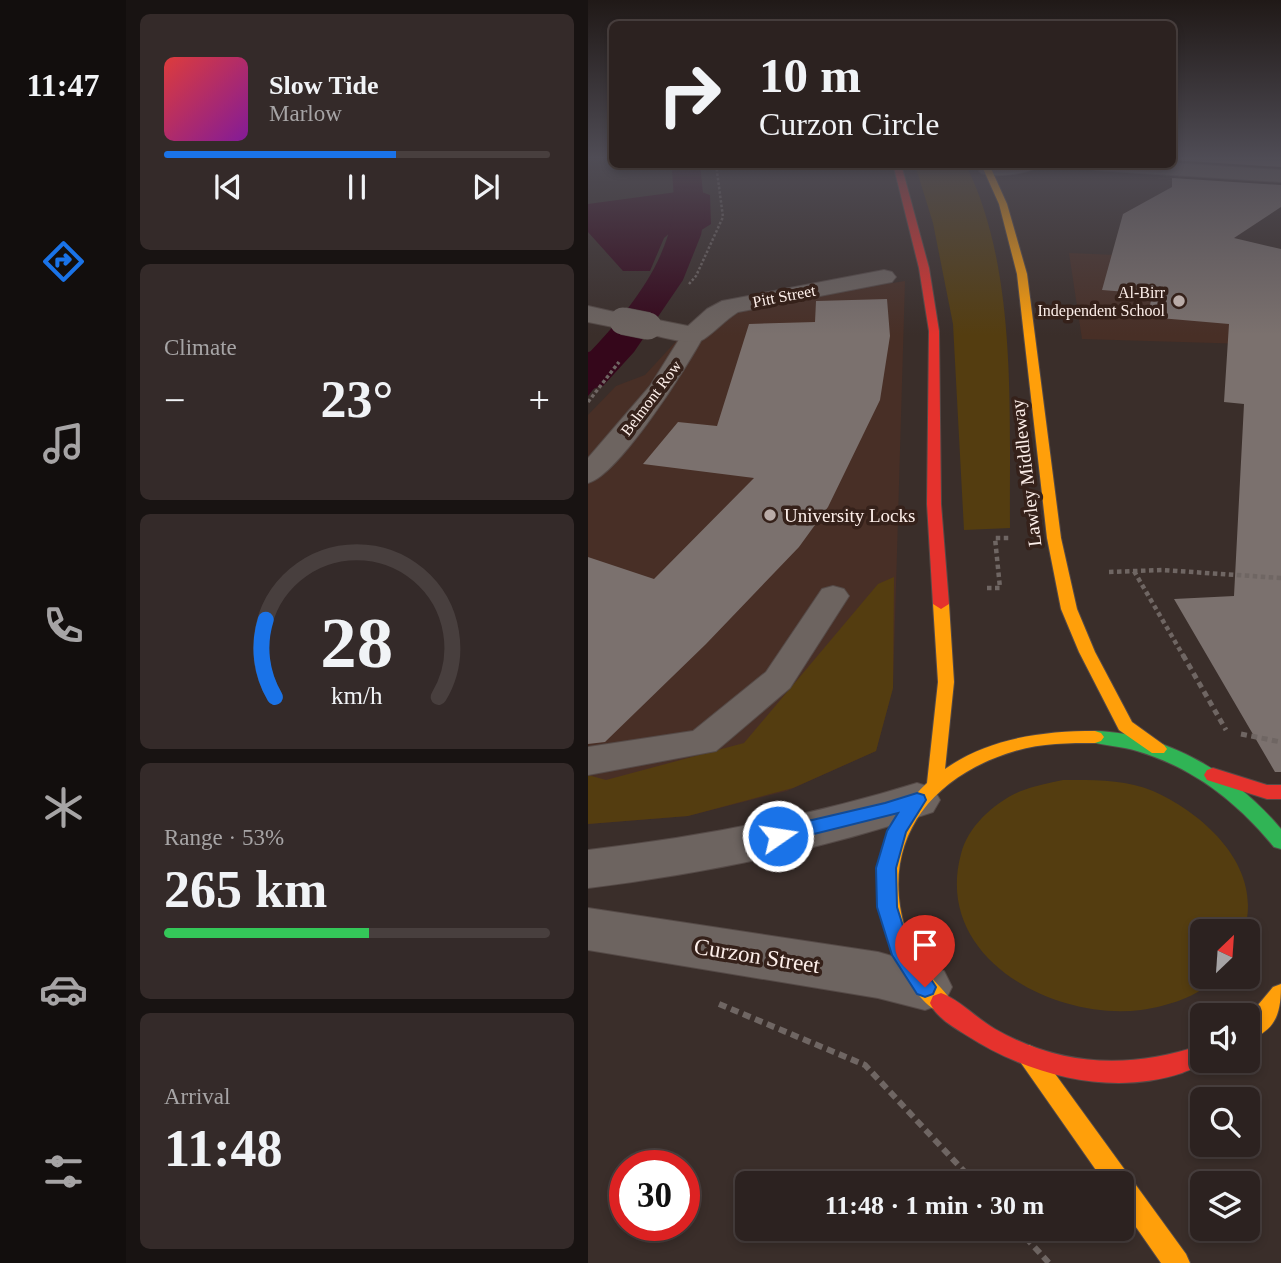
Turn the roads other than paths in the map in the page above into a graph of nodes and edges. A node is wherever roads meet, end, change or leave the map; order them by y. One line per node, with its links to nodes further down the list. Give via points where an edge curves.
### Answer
1 (911, 217): 11 (main road, via 934,331 934,504 946,682)
2 (1008, 217): 8 (main road, Lawley Middleway, via 1022,274 1054,538 1069,609 1125,726)
3 (884, 277): 5 (street, Pitt Street, via 731,306)
4 (588, 314): 5 (street, Belmont Row)
5 (693, 335): 6 (lane, Belmont Row, via 680,362)
6 (588, 475)
7 (833, 596): 9 (lane, via 778,680 703,742)
8 (1161, 751): 10 (main road); 11 (main road, via 1100,736 1040,738 983,752)
9 (588, 761)
10 (1213, 775): 12 (main road); 13 (main road, via 1241,796)
11 (926, 790): 14 (street, via 887,810 663,860); 16 (main road, via 897,831 886,868 887,907 899,948)
12 (1281, 792)
13 (1281, 842)
14 (588, 869)
15 (588, 929): 16 (street, Curzon Street, via 878,975)
16 (925, 987): 19 (main road, via 971,1027)
17 (1281, 994): 18 (main road)
18 (1260, 1021)
19 (1029, 1056): 20 (main road, via 1091,1070 1156,1069); 21 (main road)
20 (1190, 1059)
21 (1177, 1263)

